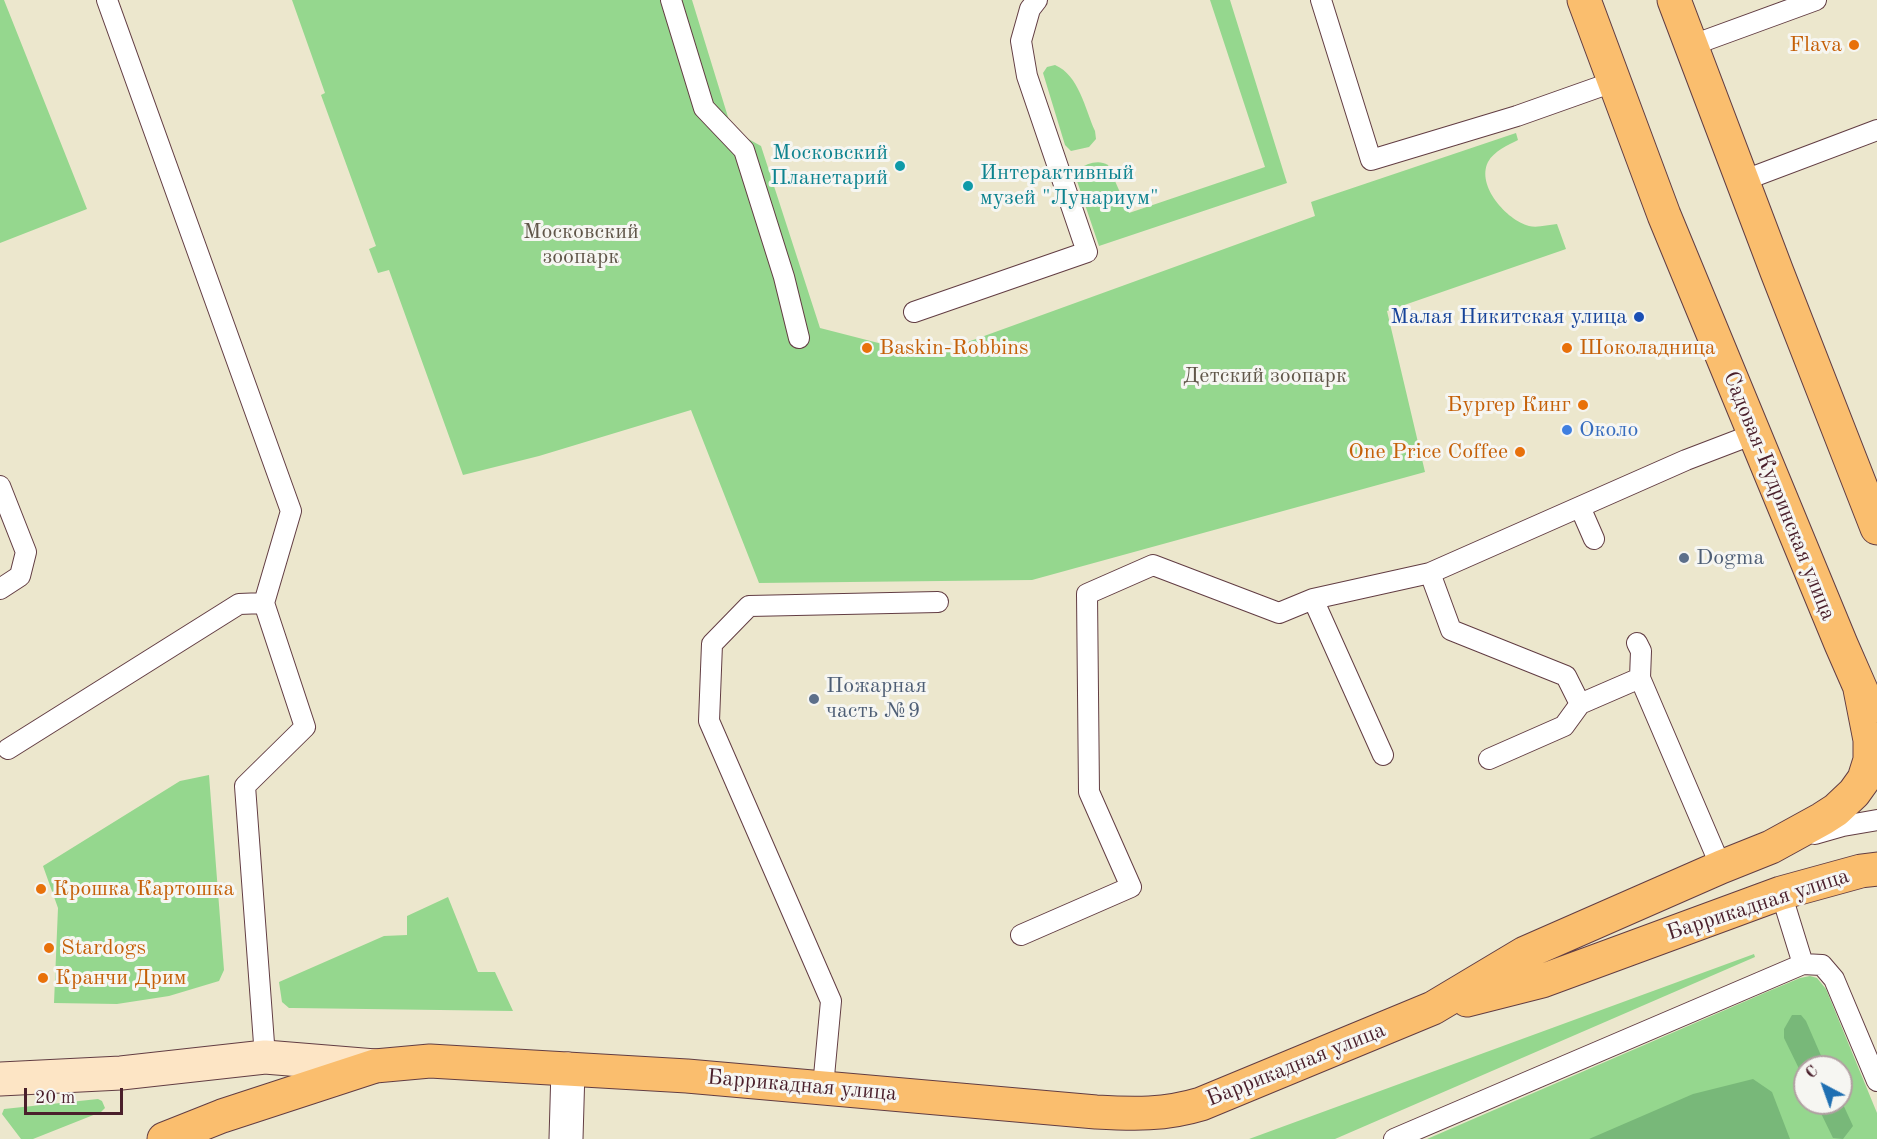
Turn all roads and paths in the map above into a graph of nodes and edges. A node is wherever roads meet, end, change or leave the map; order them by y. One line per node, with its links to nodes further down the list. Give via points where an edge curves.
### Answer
1 (107, 0): 23 (lane, via 291,511)
2 (671, 0): 13 (lane, via 704,108 744,150)
3 (1037, 0): 12 (lane, via 1030,9 1021,41 1027,76 1087,252)
4 (1322, 0): 9 (lane, via 1371,160)
5 (1584, 0): 9 (main road, Садовая-Кудринская улица)
6 (1674, 0): 8 (main road)
7 (1816, 0): 8 (lane)
8 (1690, 46): 11 (main road)
9 (1613, 82): 14 (main road, Садовая-Кудринская улица)
10 (1877, 130): 11 (lane)
11 (1742, 181): 17 (main road)
12 (914, 312)
13 (800, 338)
14 (1754, 434): 16 (lane); 26 (main road, Садовая-Кудринская улица)
15 (0, 486): 20 (lane, via 26,552 20,576)
16 (1580, 507): 18 (lane); 19 (lane)
17 (1877, 528)
18 (1594, 539)
19 (1430, 573): 21 (lane); 27 (lane, via 1451,630 1566,676)
20 (0, 589)
21 (1313, 599): 30 (lane); 37 (lane, via 1278,613 1153,565 1087,594 1089,792 1131,887)
22 (938, 602): 45 (lane, via 749,606 712,644 709,721 831,1001)
23 (264, 603): 29 (lane, via 239,604); 40 (lane, via 306,727 245,786)
24 (1637, 643): 25 (lane, via 1641,651)
25 (1640, 678): 27 (lane); 34 (lane)
26 (1860, 689): 28 (main road); 33 (main road, Баррикадная улица, via 1870,740 1870,760 1864,778 1836,810)
27 (1580, 705): 31 (lane, via 1564,726)
28 (1877, 722)
29 (8, 749)
30 (1383, 755)
31 (1489, 759)
32 (1877, 820): 33 (lane)
33 (1771, 848): 34 (main road, Баррикадная улица)
34 (1721, 867): 39 (main road, Баррикадная улица, via 1525,953)
35 (1877, 869): 36 (main road, Баррикадная улица)
36 (1781, 893): 38 (lane); 39 (main road, Баррикадная улица, via 1542,981)
37 (1021, 935)
38 (1803, 964): 44 (lane, via 1822,965 1834,979); 48 (lane)
39 (1433, 1008): 45 (main road, Баррикадная улица, via 1201,1104 1161,1114 1121,1114)
40 (265, 1057): 41 (main road); 43 (main road, via 121,1073)
41 (375, 1066): 42 (main road, Баррикадная улица, via 429,1061); 46 (main road, Баррикадная улица)
42 (567, 1069): 45 (main road, Баррикадная улица); 47 (street)
43 (0, 1079)
44 (1877, 1081)
45 (823, 1087)
46 (164, 1139)
47 (566, 1139)
48 (1394, 1139)

